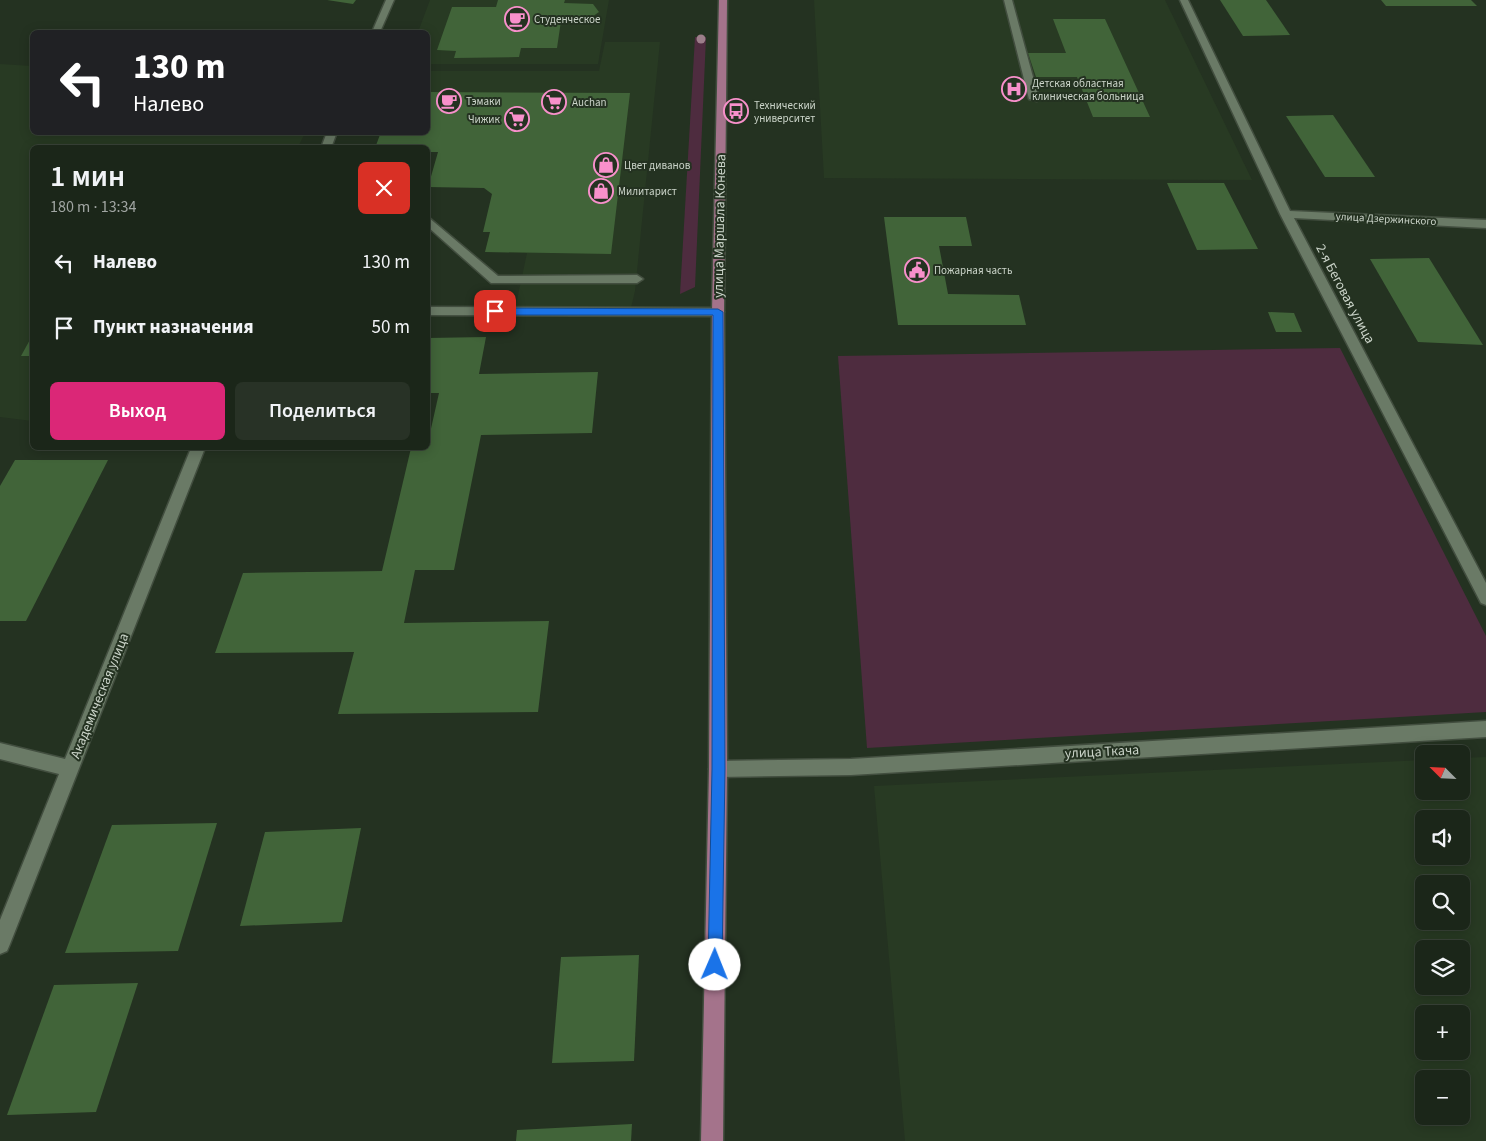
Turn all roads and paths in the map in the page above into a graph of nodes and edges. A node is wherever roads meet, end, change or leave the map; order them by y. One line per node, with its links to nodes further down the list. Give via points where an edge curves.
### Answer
1 (390, 0): 5 (street)
2 (723, 0): 12 (main road, улица Маршала Конева)
3 (1008, 0): 6 (street)
4 (1184, 0): 7 (street, 2-я Беговая улица)
5 (377, 30)
6 (1034, 98)
7 (1286, 214): 9 (street, улица Дзержинского); 14 (street, 2-я Беговая улица)
8 (430, 223): 10 (street, via 495,280)
9 (1486, 224)
10 (636, 279)
11 (430, 311): 12 (street)
12 (718, 312): 18 (main road, улица Маршала Конева)
13 (197, 450): 17 (street, Академическая улица)
14 (1486, 598)
15 (1486, 729): 18 (street, улица Ткача, via 851,767)
16 (0, 751): 17 (street)
17 (71, 769): 19 (street, Академическая улица)
18 (718, 769): 20 (main road, улица Маршала Конева)
19 (0, 944)
20 (712, 1141)

